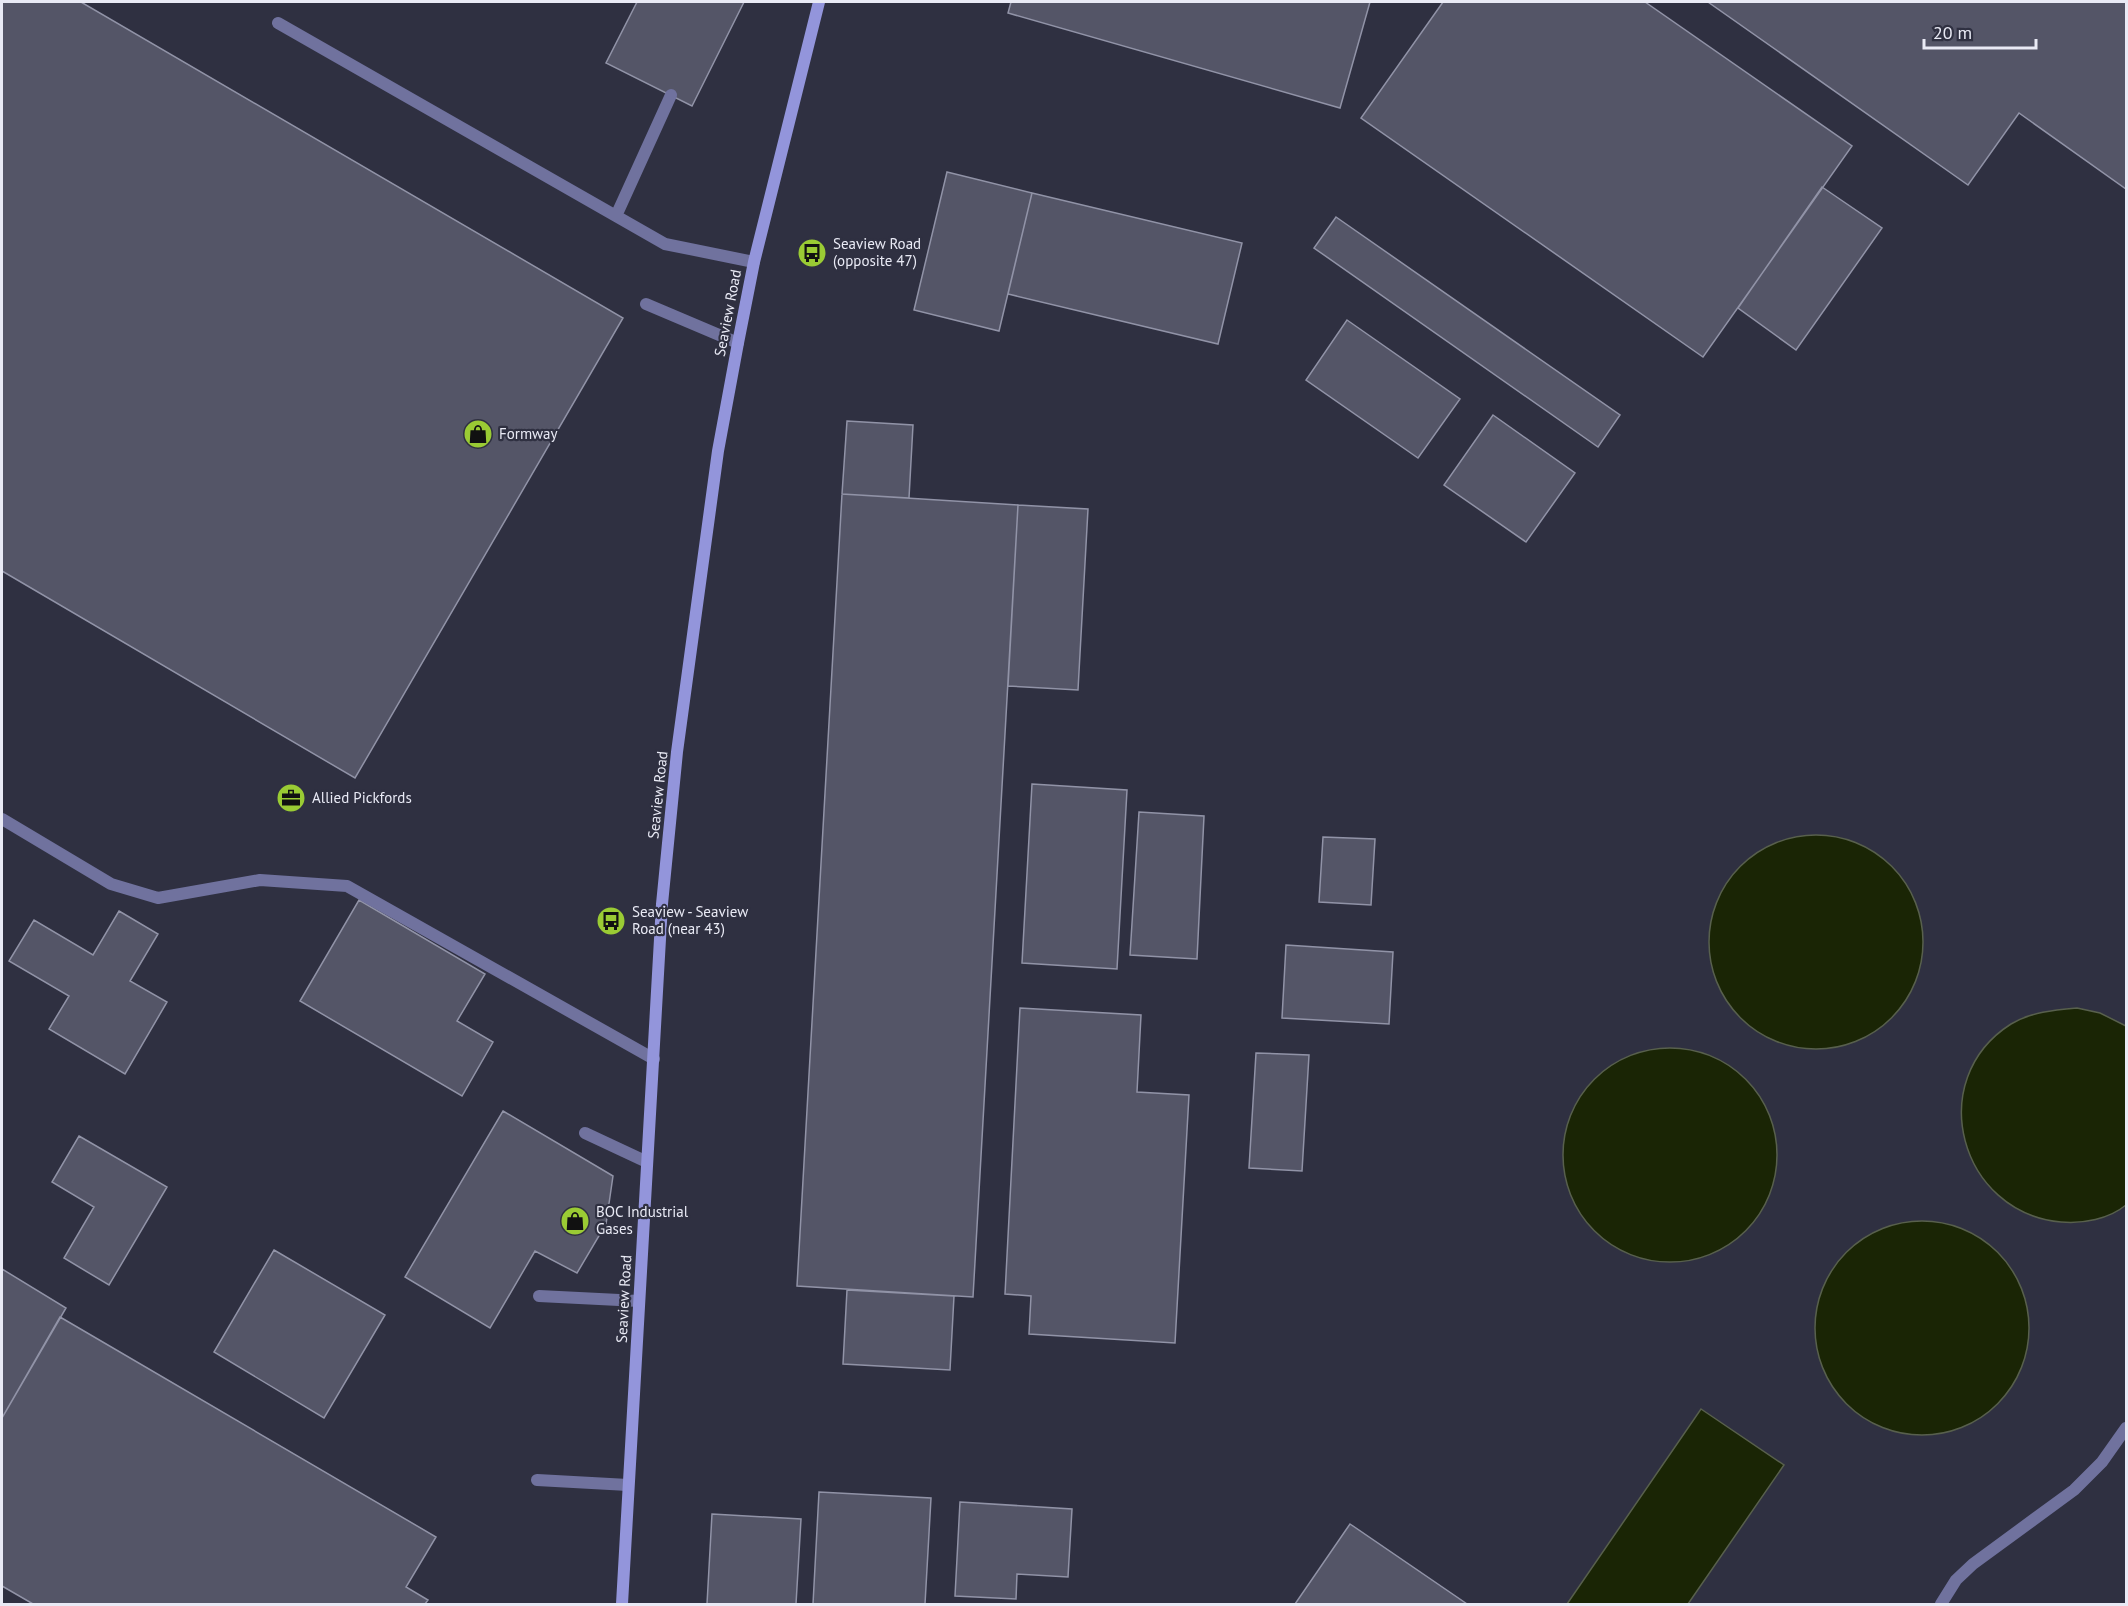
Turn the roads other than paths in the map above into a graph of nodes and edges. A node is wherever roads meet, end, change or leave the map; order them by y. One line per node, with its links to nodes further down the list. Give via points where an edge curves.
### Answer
1 (819, 2): 5 (main road, Seaview Road)
2 (278, 23): 4 (lane)
3 (671, 95): 4 (lane)
4 (616, 216): 5 (lane, via 665,244)
5 (754, 262): 7 (main road, Seaview Road)
6 (646, 304): 7 (lane)
7 (738, 343): 9 (main road, Seaview Road, via 718,451 677,752 662,904)
8 (2, 819): 9 (lane, via 111,884 158,898 260,880 347,886)
9 (654, 1059): 11 (main road, Seaview Road)
10 (585, 1133): 11 (lane)
11 (647, 1162): 13 (main road, Seaview Road)
12 (539, 1296): 13 (lane)
13 (639, 1301): 16 (main road, Seaview Road)
14 (2127, 1428): 18 (lane, via 2102,1462 2074,1490 1973,1564 1956,1580)
15 (537, 1480): 16 (lane)
16 (628, 1485): 17 (main road, Seaview Road)
17 (622, 1605)
18 (1941, 1605)

